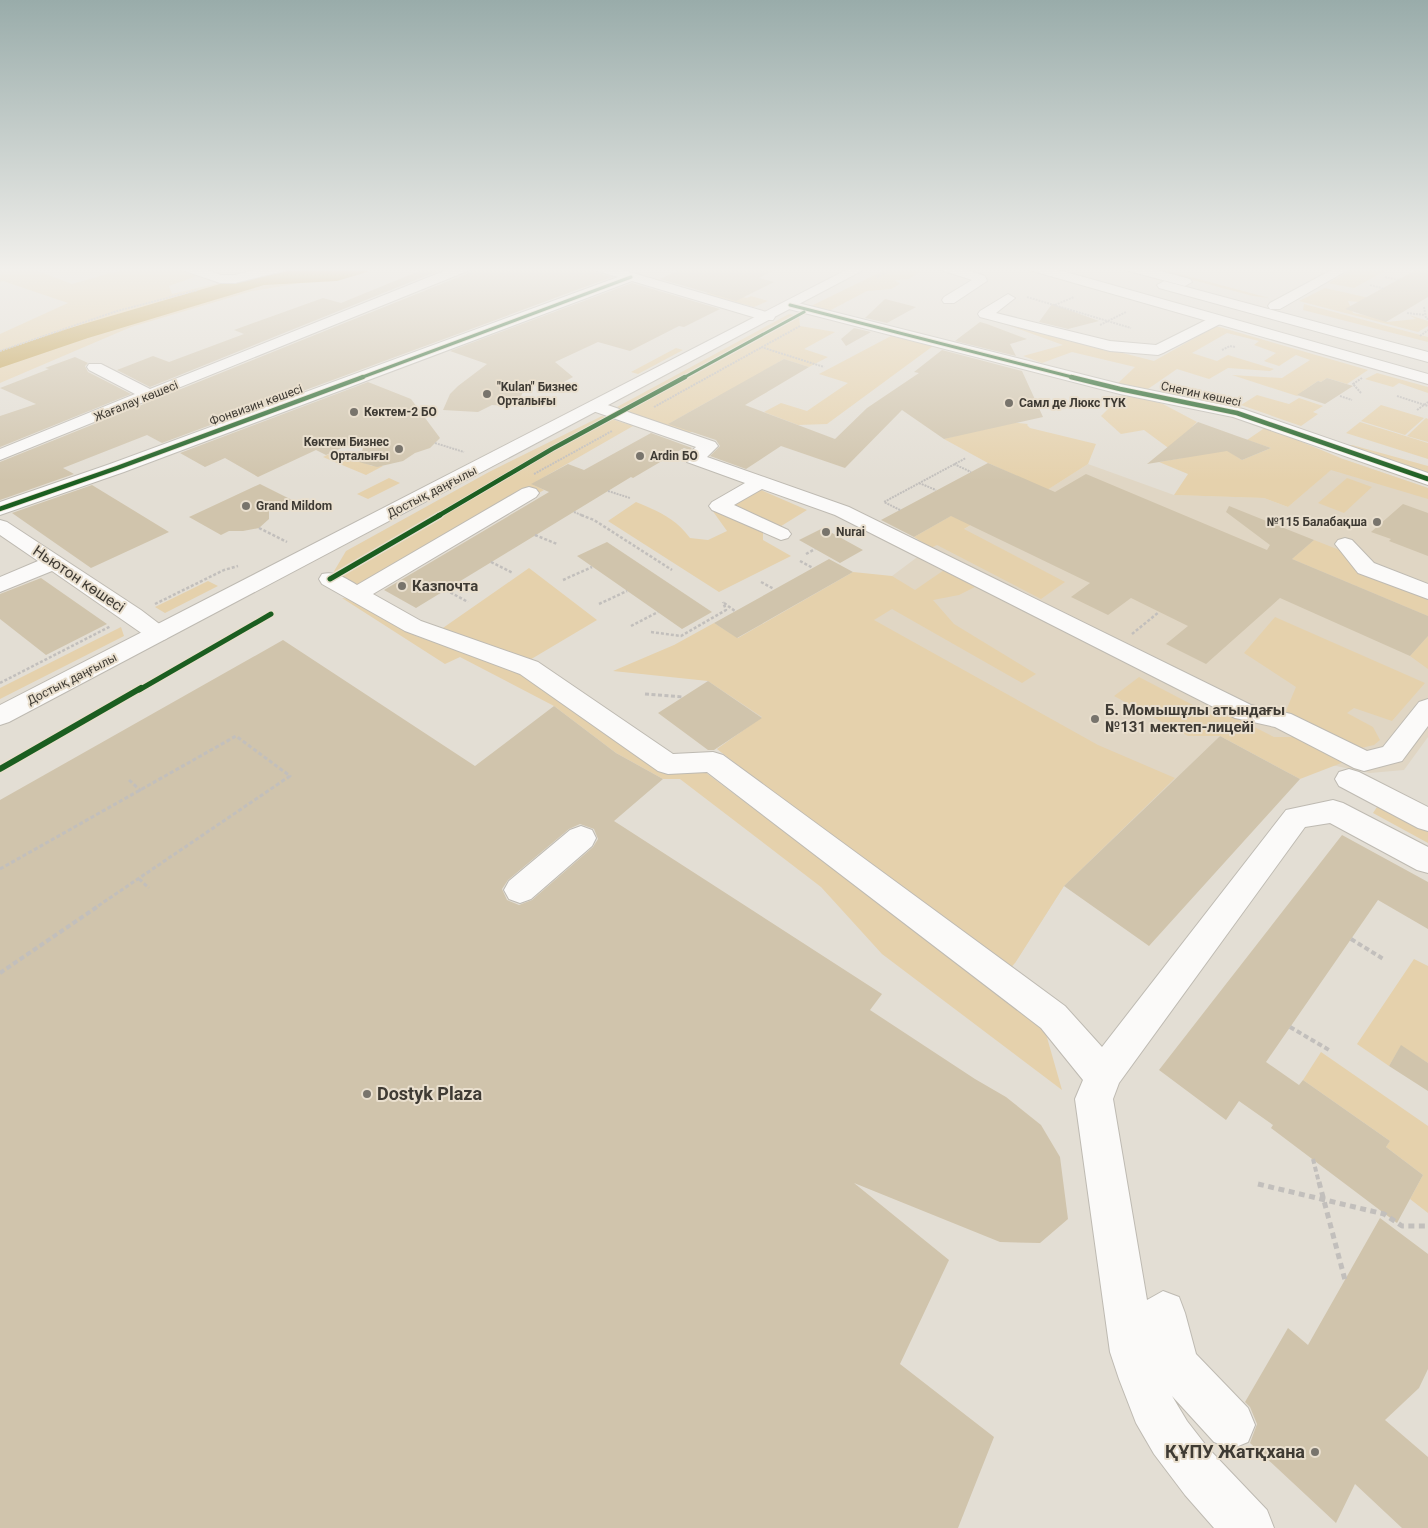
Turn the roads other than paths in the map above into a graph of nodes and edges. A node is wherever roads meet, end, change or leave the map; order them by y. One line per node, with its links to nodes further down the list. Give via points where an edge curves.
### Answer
1 (289, 338): 14 (main road, Жағалау көшесі)
2 (467, 338): 23 (main road, Фонвизин көшесі)
3 (725, 338): 15 (main road, Достық даңғылы)
4 (910, 338): 16 (main road, Снегин көшесі, via 1110,394 1237,413)
5 (1080, 338): 6 (main road, via 1110,346 1158,350)
6 (1180, 338)
7 (1282, 338): 13 (main road)
8 (1318, 338): 12 (main road)
9 (1363, 338): 10 (main road)
10 (1428, 357)
11 (95, 367): 14 (main road)
12 (1428, 369)
13 (1428, 379)
14 (149, 395): 19 (main road, Жағалау көшесі)
15 (596, 406): 21 (main road, via 709,446 693,458); 32 (main road, Достық даңғылы)
16 (1312, 433): 17 (main road); 18 (main road, via 1397,456); 20 (main road, Снегин көшесі, via 1326,445)
17 (1336, 443)
18 (1403, 451)
19 (0, 455)
20 (1428, 479)
21 (761, 482): 25 (main road, via 719,506); 33 (main road, via 842,511 1244,712 1282,720 1364,761 1392,754)
22 (529, 493): 31 (main road)
23 (0, 509)
24 (0, 526): 27 (main road, Ньютон көшесі)
25 (781, 534)
26 (1345, 544): 30 (main road, via 1366,568)
27 (54, 562): 29 (main road); 32 (main road, Ньютон көшесі)
28 (330, 579): 31 (main road)
29 (0, 585)
30 (1428, 592)
31 (357, 594): 40 (main road, via 413,626 529,668 668,764 713,762 1053,1017)
32 (158, 634): 34 (main road, Достық даңғылы)
33 (1428, 708)
34 (0, 716)
35 (1349, 779): 36 (main road)
36 (1428, 820)
37 (581, 838): 39 (main road)
38 (1428, 861): 40 (main road, via 1333,811 1296,818)
39 (520, 890)
40 (1102, 1075): 43 (main road, via 1094,1099 1133,1352 1160,1422 1186,1460)
41 (1163, 1313): 42 (main road, via 1176,1367)
42 (1231, 1425)
43 (1249, 1528)

